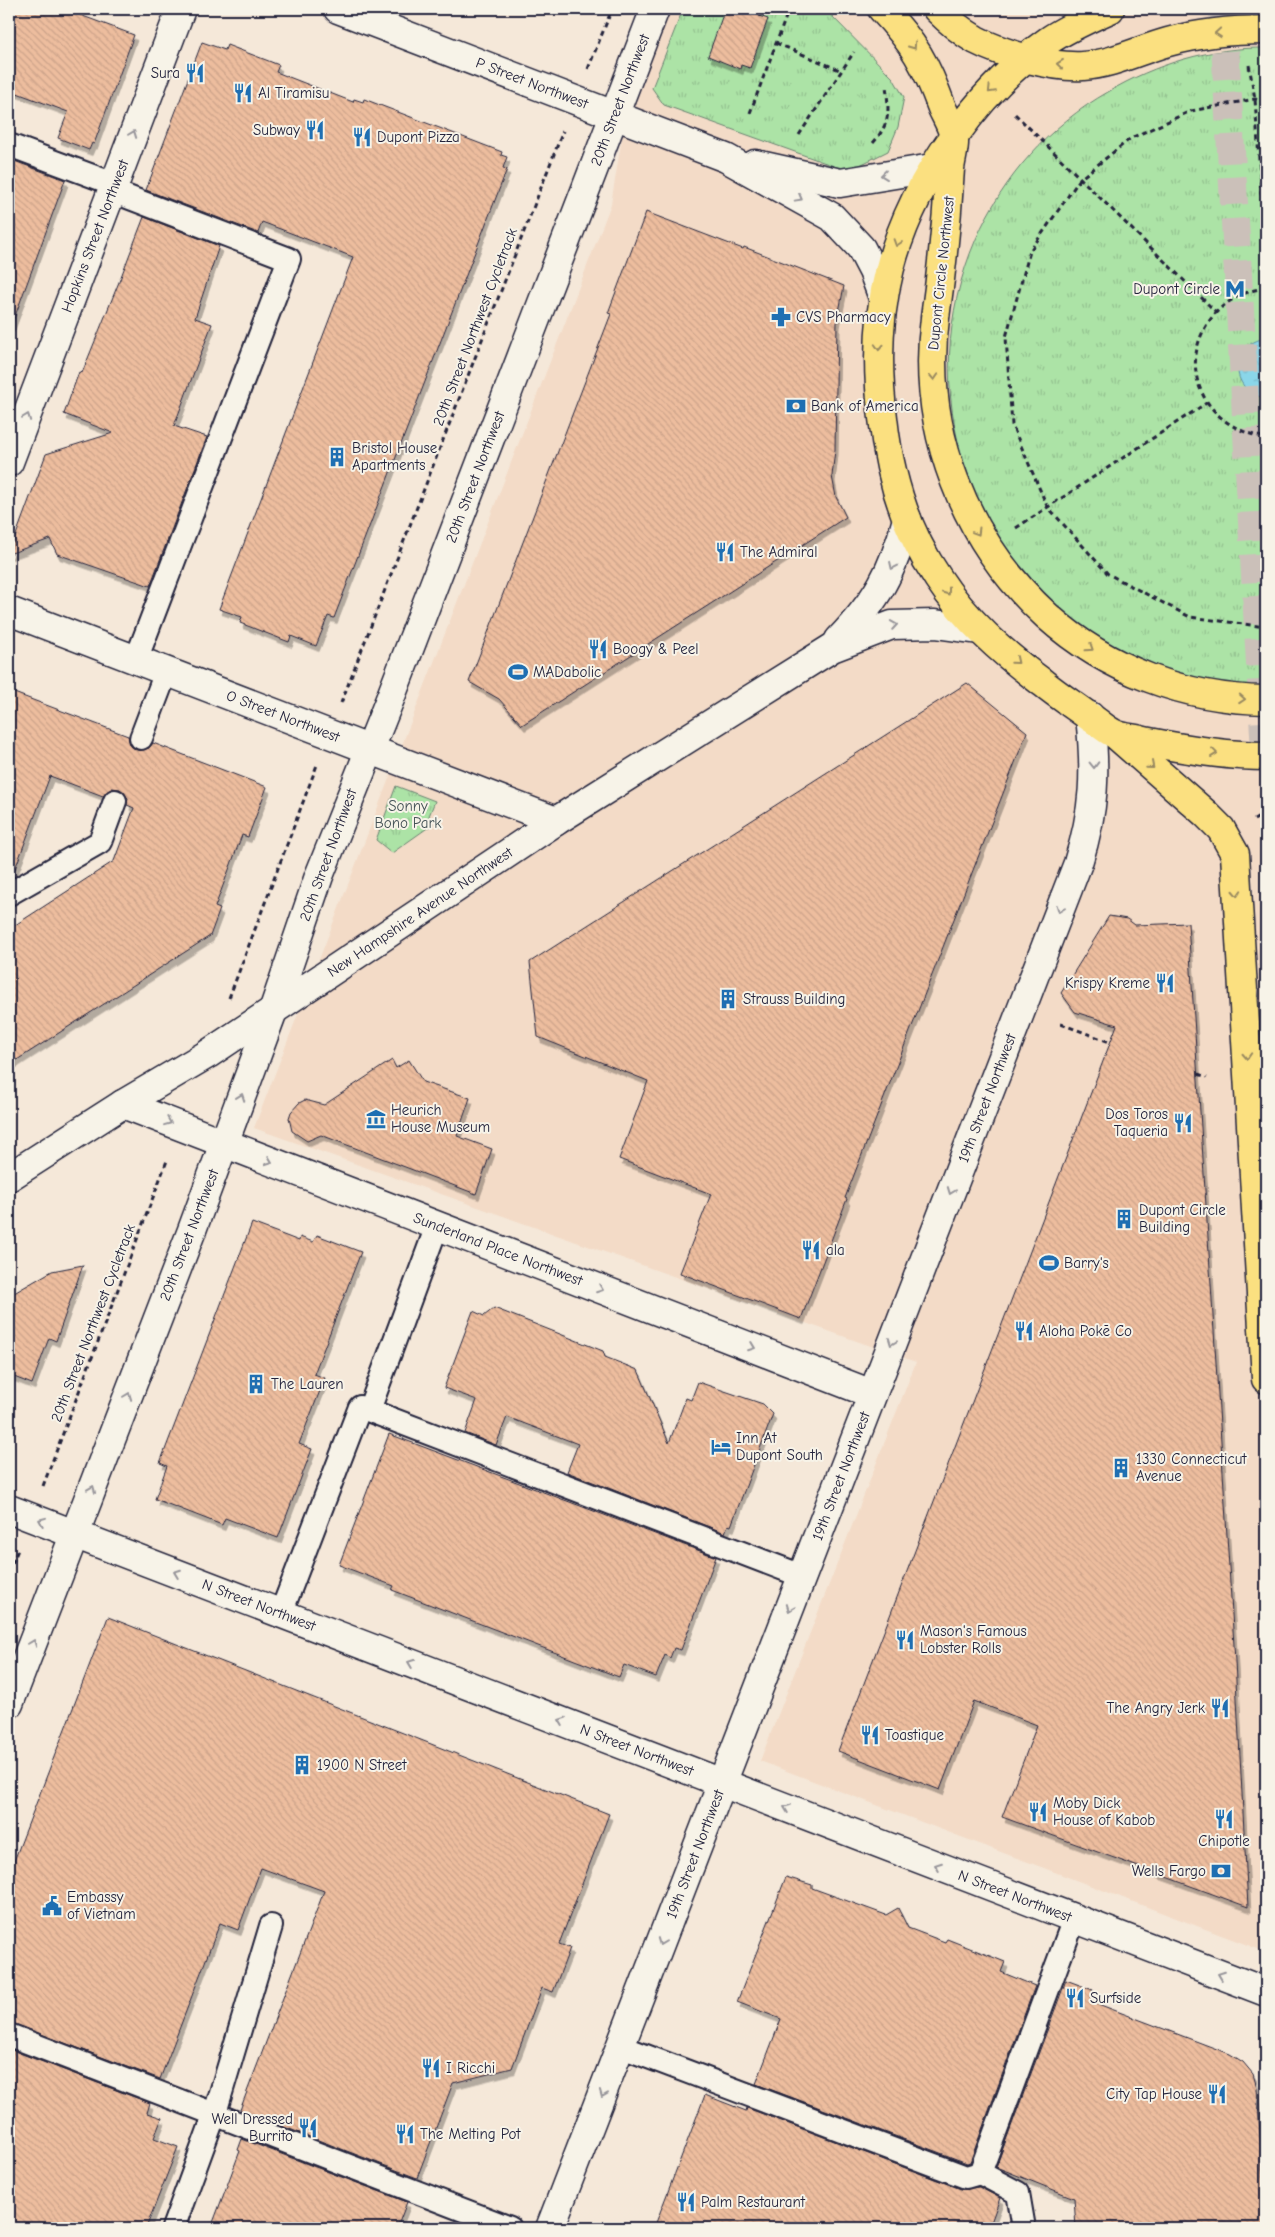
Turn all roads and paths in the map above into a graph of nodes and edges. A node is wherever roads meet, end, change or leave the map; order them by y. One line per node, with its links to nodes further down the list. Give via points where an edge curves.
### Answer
1 (181, 9): 30 (street, Hopkins Street Northwest, one-way to 1)
2 (338, 9): 21 (street, P Street Northwest)
3 (612, 9): 9 (path)
4 (655, 9): 21 (street, 20th Street Northwest)
5 (789, 9): 11 (path)
6 (882, 9): 23 (main road, one-way to 23, via 916,49)
7 (937, 9): 14 (main road, via 976,40)
8 (1110, 9): 14 (main road, Dupont Circle Northwest, via 1050,39)
9 (604, 30)
10 (1266, 30): 14 (main road, one-way to 14, via 1195,36 1166,42 1132,56 1083,66)
11 (776, 43): 15 (path); 20 (path)
12 (854, 52): 15 (path)
13 (1248, 55): 17 (path)
14 (1027, 57): 23 (main road, Dupont Circle Northwest, one-way to 23, via 976,106)
15 (842, 71): 22 (path)
16 (886, 86): 25 (path, via 889,112 884,130)
17 (1255, 100): 18 (path); 29 (path, via 1191,111 1132,138); 31 (path)
18 (1266, 101)
19 (1011, 110): 29 (path)
20 (750, 113)
21 (614, 114): 26 (street, P Street Northwest); 52 (street, 20th Street Northwest)
22 (799, 135)
23 (954, 137): 28 (main road, Dupont Circle Northwest); 48 (main road, Dupont Circle Northwest, one-way to 48, via 932,356 943,446 953,482 974,526 987,548 1032,602 1092,650 1126,669 1164,684 1210,696)
24 (9, 145): 30 (lane)
25 (871, 146)
26 (726, 158): 28 (street, P Street Northwest, one-way to 26, via 840,183); 33 (street, P Street Northwest, one-way to 33, via 832,217 861,248)
27 (550, 164): 47 (path, 20th Street Northwest Cycletrack)
28 (932, 168): 33 (main road, Dupont Circle Northwest, one-way to 33, via 898,239)
29 (1080, 178): 34 (path); 38 (path, via 1030,251 1006,337 1012,425)
30 (113, 187): 37 (street, Hopkins Street Northwest, one-way to 30); 45 (lane, via 289,259)
31 (1266, 266)
32 (1266, 288): 34 (path, via 1250,290 1235,297)
33 (883, 298): 39 (main road, Dupont Circle Northwest, one-way to 39, via 878,367 880,398 891,469)
34 (1216, 312): 35 (path, via 1198,341 1196,366 1201,390)
35 (1208, 402): 36 (path, via 1214,412 1234,427); 38 (path)
36 (1266, 437)
37 (9, 462)
38 (1047, 506): 40 (path); 42 (path, via 1108,574 1190,617)
39 (908, 519): 43 (main road, Dupont Circle Northwest, one-way to 43, via 936,577); 44 (street, New Hampshire Avenue Northwest, one-way to 44, via 898,554 874,600)
40 (1016, 529)
41 (9, 611): 45 (street, O Street Northwest)
42 (1266, 627)
43 (979, 630): 44 (street, New Hampshire Avenue Northwest, one-way to 43, via 892,625 935,624); 49 (main road, Dupont Circle Northwest, one-way to 49)
44 (832, 648): 56 (street, New Hampshire Avenue Northwest)
45 (136, 660): 46 (street, O Street Northwest)
46 (166, 672): 51 (lane); 52 (street, O Street Northwest)
47 (344, 695)
48 (1266, 700)
49 (1090, 716): 50 (main road, Dupont Circle Northwest); 70 (street, 19th Street Northwest, one-way to 70, via 1094,752 1093,799 1080,856)
50 (1114, 734): 53 (main road, Dupont Circle Northwest, one-way to 53, via 1206,752); 69 (main road, one-way to 69, via 1206,814 1221,829 1235,854)
51 (141, 738)
52 (369, 750): 56 (street, O Street Northwest); 59 (street, 20th Street Northwest, via 319,876)
53 (1266, 756)
54 (320, 759): 58 (path)
55 (115, 801): 57 (lane, via 100,842)
56 (556, 821): 59 (street, New Hampshire Avenue Northwest)
57 (9, 894)
58 (264, 906)
59 (273, 1011): 64 (street, New Hampshire Avenue Northwest); 65 (street, 20th Street Northwest, one-way to 59)
60 (1061, 1024): 61 (path)
61 (1110, 1042)
62 (1198, 1074): 63 (path)
63 (1207, 1076)
64 (123, 1104): 65 (street, Sunderland Place Northwest, one-way to 65); 66 (street, New Hampshire Avenue Northwest)
65 (224, 1143): 68 (street, Sunderland Place Northwest, one-way to 68); 74 (street, 20th Street Northwest, one-way to 65)
66 (9, 1177)
67 (150, 1206): 72 (path, 20th Street Northwest Cycletrack)
68 (437, 1226): 70 (street, Sunderland Place Northwest, one-way to 70); 71 (lane)
69 (1266, 1379)
70 (872, 1394): 75 (street, 19th Street Northwest)
71 (369, 1410): 75 (lane); 76 (lane, via 360,1406)
72 (57, 1448)
73 (9, 1508): 74 (street, N Street Northwest, one-way to 73)
74 (74, 1534): 76 (street, N Street Northwest, one-way to 74); 77 (street, 20th Street Northwest, one-way to 74)
75 (802, 1576): 78 (street, 19th Street Northwest, one-way to 78)
76 (280, 1613): 78 (street, N Street Northwest, one-way to 76)
77 (9, 1704)
78 (722, 1782): 79 (street, N Street Northwest, one-way to 78); 83 (street, 19th Street Northwest, one-way to 83)
79 (1074, 1919): 81 (street, N Street Northwest, one-way to 79); 85 (lane)
80 (271, 1926): 84 (lane)
81 (1266, 1992)
82 (9, 2035): 84 (lane)
83 (622, 2047): 85 (lane, via 966,2178); 88 (street, 19th Street Northwest, one-way to 88)
84 (214, 2116): 86 (lane); 87 (lane)
85 (980, 2174): 89 (lane, via 1018,2193)
86 (173, 2228)
87 (510, 2228)
88 (550, 2228)
89 (1024, 2228)

